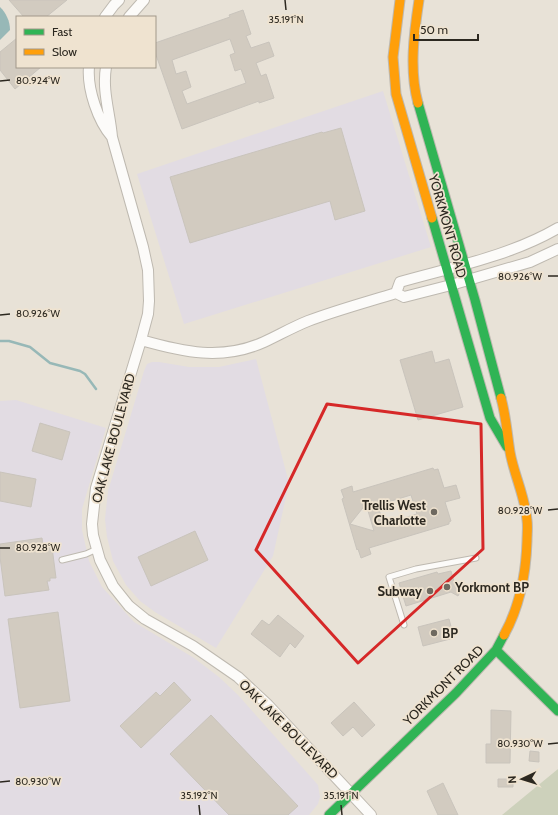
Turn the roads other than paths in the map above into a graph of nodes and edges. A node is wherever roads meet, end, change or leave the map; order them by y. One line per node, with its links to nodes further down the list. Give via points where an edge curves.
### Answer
1 (119, 0): 5 (street)
2 (144, 0): 6 (street)
3 (400, 0): 13 (street, YORKMONT ROAD, via 393,57 396,94)
4 (419, 0): 12 (street, YORKMONT ROAD, via 413,69 416,95)
5 (106, 16)
6 (130, 16)
7 (89, 68): 9 (street, OAK LAKE BOULEVARD, via 89,83 101,122)
8 (106, 68): 9 (street, OAK LAKE BOULEVARD, via 105,94)
9 (112, 137): 17 (street, OAK LAKE BOULEVARD, via 144,247 148,270 148,314)
10 (558, 228): 12 (street, via 522,245)
11 (558, 250): 14 (street, via 530,262)
12 (465, 264): 13 (street); 14 (street, YORKMONT ROAD)
13 (446, 269): 15 (street, YORKMONT ROAD); 16 (street, via 400,282)
14 (469, 280): 15 (street); 18 (street, YORKMONT ROAD, via 506,413)
15 (451, 285): 16 (street, via 404,297); 18 (street, YORKMONT ROAD, via 490,418)
16 (396, 292): 17 (street, via 310,321 253,346 200,353 176,350)
17 (141, 340): 19 (street, OAK LAKE BOULEVARD, via 96,488 92,524)
18 (510, 453): 23 (street, YORKMONT ROAD, via 527,520 526,565 511,622)
19 (97, 549): 21 (lane); 25 (street, OAK LAKE BOULEVARD, via 113,586 129,606 145,619 199,650 238,677)
20 (476, 558): 22 (lane, via 416,569 389,577)
21 (62, 560)
22 (404, 625)
23 (496, 650): 24 (street); 25 (street, YORKMONT ROAD)
24 (558, 711)
25 (352, 794): 26 (street, YORKMONT ROAD); 27 (street, OAK LAKE BOULEVARD)
26 (329, 815)
27 (370, 815)

